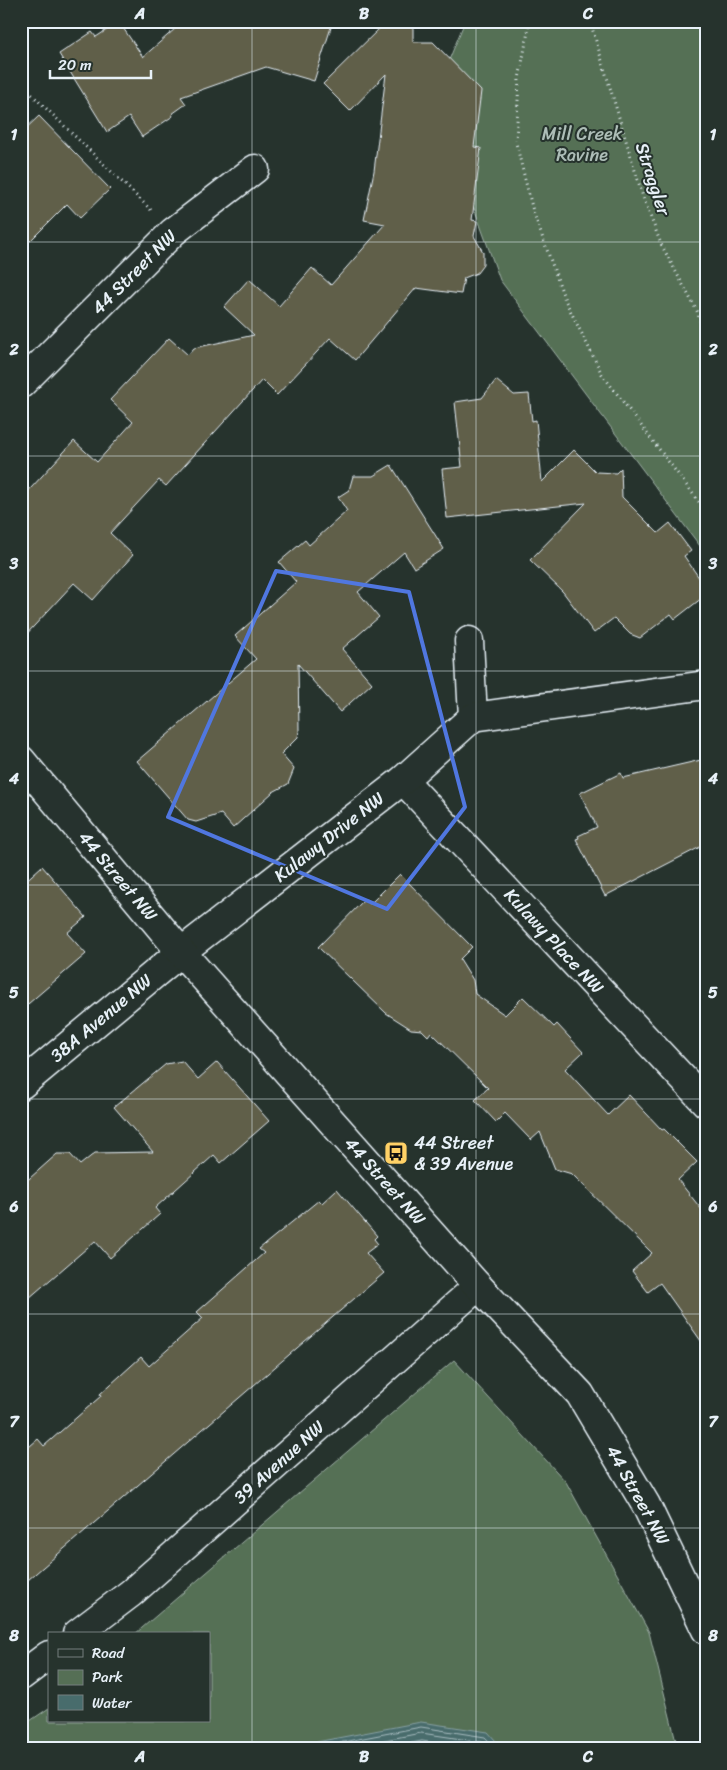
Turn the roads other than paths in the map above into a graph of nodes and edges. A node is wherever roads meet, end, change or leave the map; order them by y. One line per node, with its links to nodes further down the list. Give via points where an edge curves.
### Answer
1 (255, 169): 2 (street, 44 Street NW, via 173,232)
2 (21, 384)
3 (469, 641): 5 (street)
4 (706, 685): 5 (street)
5 (473, 716): 7 (street, Kulawy Drive NW)
6 (21, 760): 8 (street, 44 Street NW)
7 (403, 780): 8 (street, Kulawy Drive NW); 10 (street, Kulawy Place NW)
8 (181, 952): 9 (street, 38A Avenue NW); 11 (street, 44 Street NW)
9 (21, 1085)
10 (706, 1103)
11 (478, 1286): 12 (street, 44 Street NW, via 580,1394 646,1505); 13 (street, 39 Avenue NW, via 131,1593)
12 (706, 1630)
13 (80, 1632)
14 (48, 1656): 15 (street)
15 (21, 1676)

